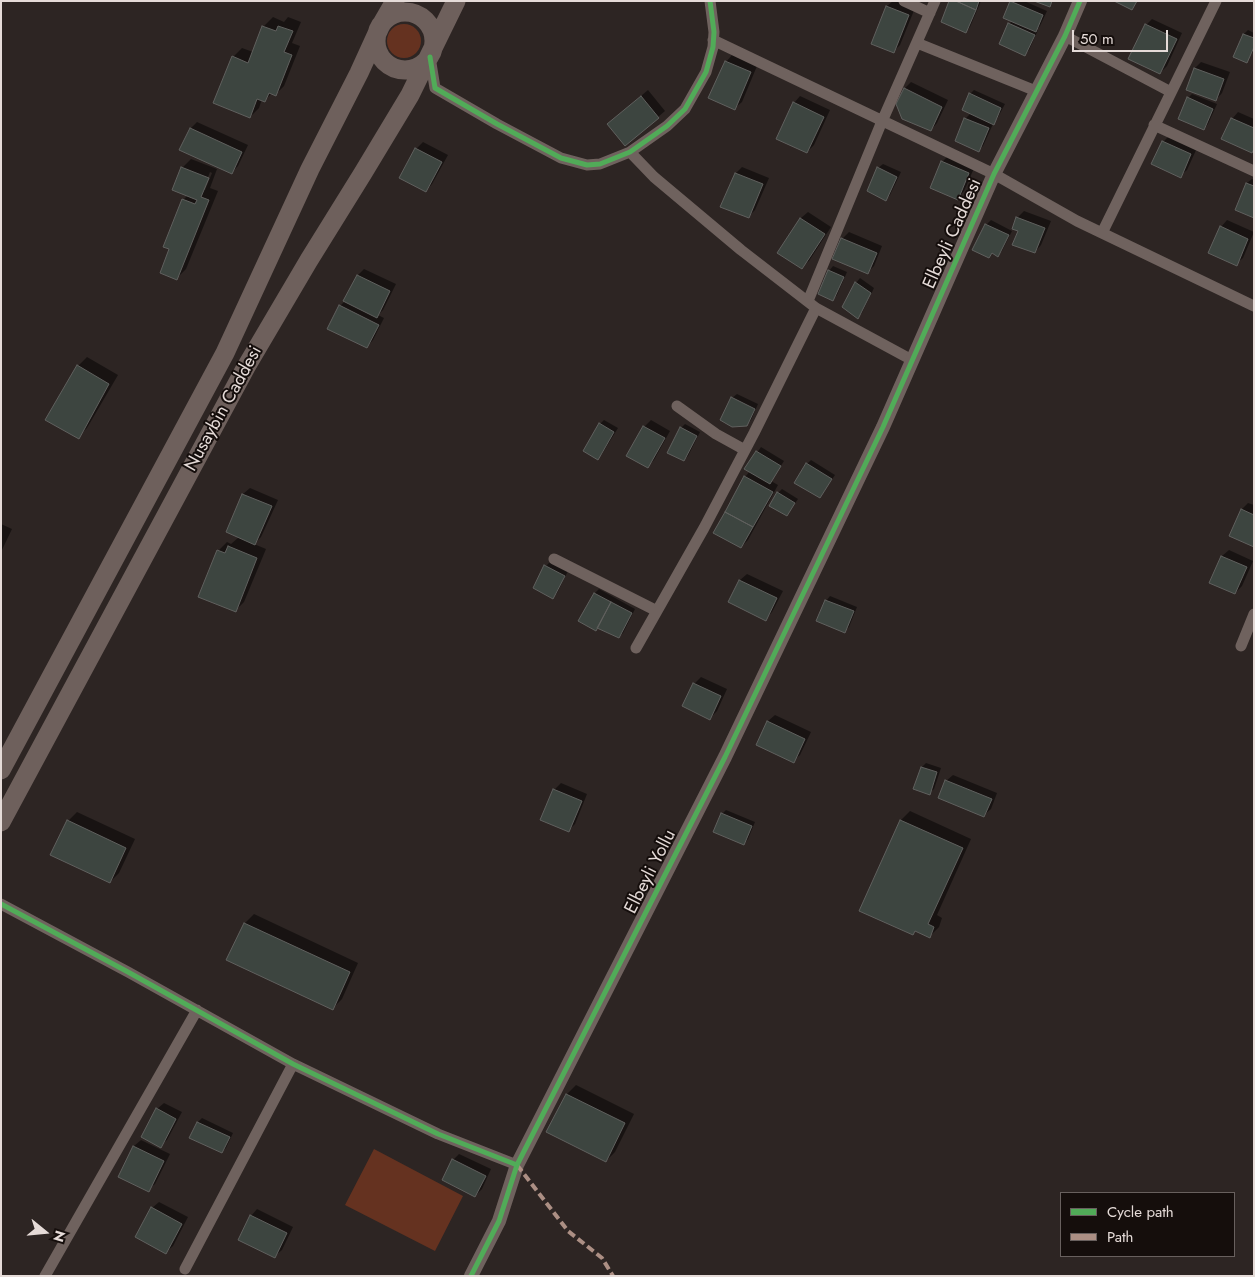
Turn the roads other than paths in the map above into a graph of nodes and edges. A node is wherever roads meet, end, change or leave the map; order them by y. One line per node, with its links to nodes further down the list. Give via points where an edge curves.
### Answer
1 (395, 1): 9 (highway, Nusaybin Caddesi)
2 (456, 1): 13 (highway, Nusaybin Caddesi)
3 (710, 1): 11 (street)
4 (935, 1): 8 (street)
5 (1080, 1): 10 (street, Elbeyli Caddesi)
6 (1216, 1): 15 (street)
7 (909, 2): 8 (street)
8 (930, 13): 12 (street)
9 (380, 27): 13 (highway, via 376,36 379,56 394,69 414,69); 13 (highway, via 385,20 402,12 420,16 432,30 434,39); 33 (highway, Nusaybin Caddesi, via 310,168 225,353)
10 (1065, 36): 14 (street, Elbeyli Caddesi); 15 (street)
11 (713, 40): 16 (street); 18 (street, via 706,72 685,109)
12 (917, 43): 14 (street); 16 (street)
13 (430, 57): 18 (street, via 435,88 562,158 587,165 600,164); 34 (highway, Nusaybin Caddesi, via 246,367)
14 (1036, 91): 20 (street, Elbeyli Caddesi)
15 (1171, 92): 17 (street)
16 (883, 120): 20 (street); 22 (street)
17 (1154, 126): 19 (street); 21 (street)
18 (630, 152): 22 (street, via 668,189)
19 (1254, 170)
20 (994, 174): 21 (street); 24 (street, Elbeyli Caddesi)
21 (1102, 233): 23 (street)
22 (812, 305): 24 (street); 26 (street)
23 (1254, 306)
24 (912, 360): 27 (street, Elbeyli Caddesi)
25 (677, 406): 26 (street)
26 (745, 450): 29 (street)
27 (856, 480): 38 (street, Elbeyli Yollu, via 725,757)
28 (554, 559): 29 (street)
29 (657, 611): 32 (street)
30 (1254, 614): 31 (street)
31 (1241, 646)
32 (636, 648)
33 (1, 770)
34 (1, 822)
35 (1, 904): 36 (street)
36 (197, 1010): 37 (street); 40 (street)
37 (293, 1064): 38 (street, via 438,1134); 39 (street)
38 (517, 1165): 41 (street, Elbeyli Yollu, via 499,1221)
39 (185, 1269)
40 (45, 1276)
41 (471, 1276)

